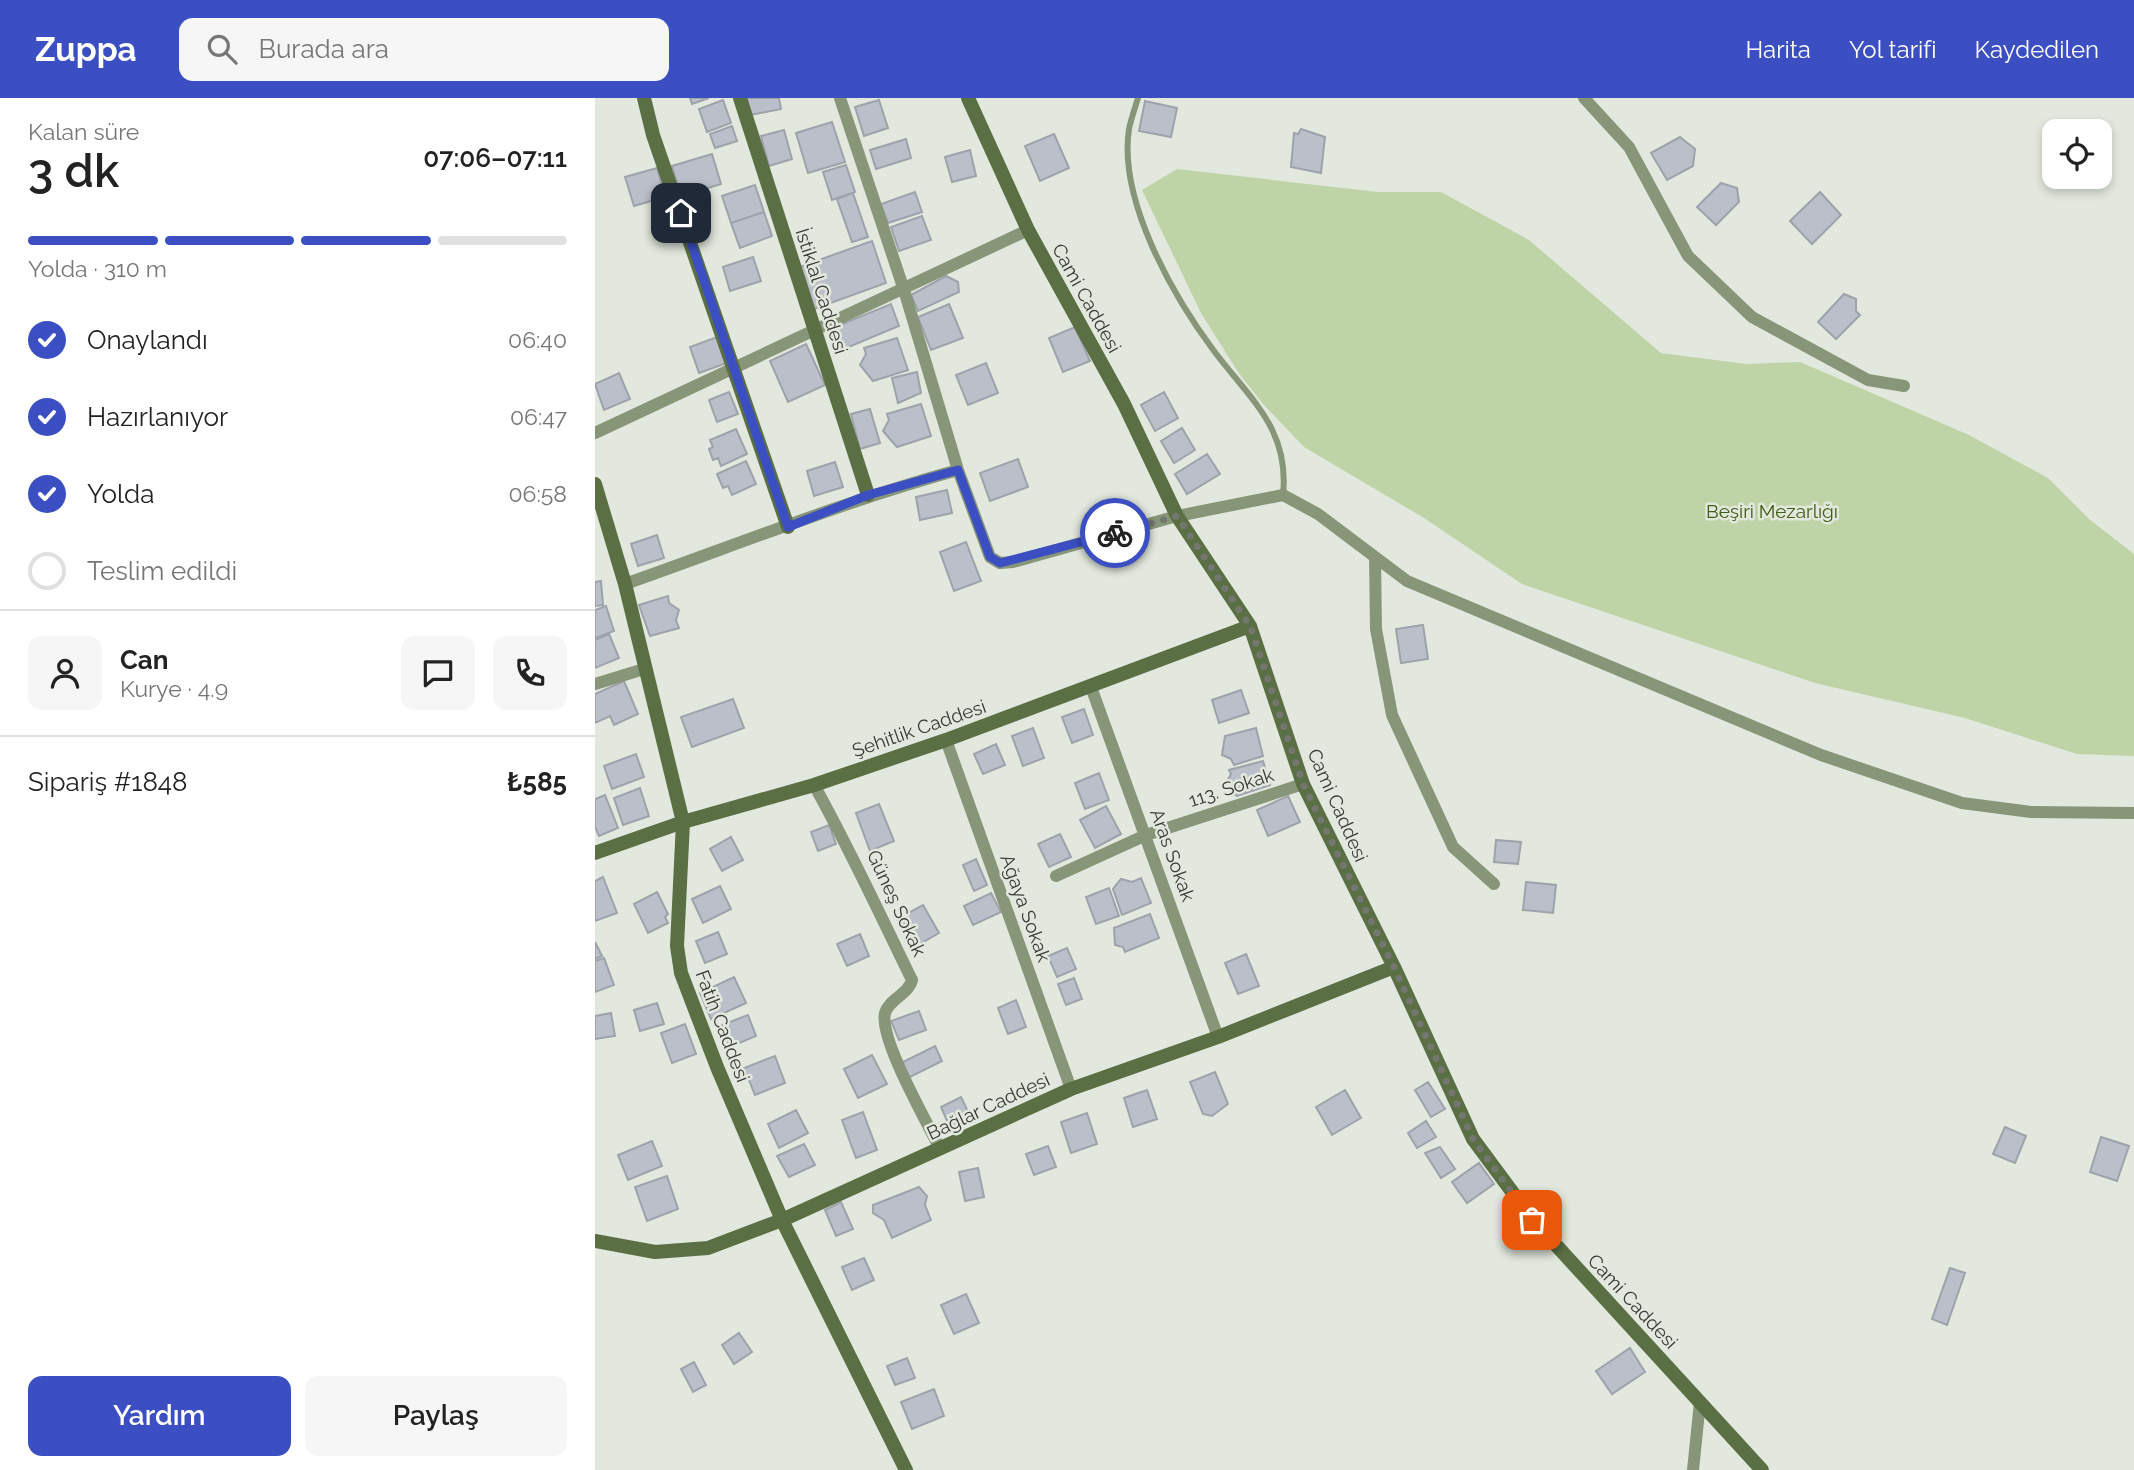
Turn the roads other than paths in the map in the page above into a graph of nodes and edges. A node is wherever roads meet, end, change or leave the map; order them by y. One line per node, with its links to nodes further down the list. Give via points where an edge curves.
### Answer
1 (644, 98): 10 (street)
2 (740, 98): 9 (street, İstiklal Caddesi)
3 (840, 98): 8 (street)
4 (968, 98): 7 (street, Cami Caddesi)
5 (1137, 98): 16 (lane, via 1129,150 1137,205 1187,312 1271,422 1283,457)
6 (1584, 98): 11 (street, via 1629,147 1688,256 1733,300 1752,317 1868,380)
7 (1028, 230): 8 (street); 17 (street, Cami Caddesi, via 1124,404)
8 (904, 290): 9 (street); 13 (street)
9 (814, 328): 10 (street); 15 (street, İstiklal Caddesi)
10 (736, 369): 12 (street); 18 (street)
11 (1904, 386)
12 (595, 433)
13 (958, 470): 15 (street); 17 (street, via 990,557 1000,563)
14 (595, 484): 20 (street, Fatih Caddesi)
15 (868, 495): 18 (street)
16 (1283, 495): 17 (street); 19 (street, via 1318,514)
17 (1177, 516): 21 (street, Cami Caddesi)
18 (788, 527): 20 (street)
19 (1375, 557): 28 (street, via 1407,581 1613,668 1821,755 1962,803 2031,812); 33 (street, via 1375,629 1392,715 1453,848)
20 (625, 584): 22 (street, Fatih Caddesi)
21 (1250, 626): 24 (street, Şehitlik Caddesi); 26 (street, Cami Caddesi)
22 (644, 668): 23 (street); 29 (street, Fatih Caddesi)
23 (595, 684)
24 (1091, 687): 25 (street, Şehitlik Caddesi); 30 (street, Aras Sokak)
25 (946, 740): 27 (street, Şehitlik Caddesi); 36 (street, Ağaya Sokak)
26 (1303, 784): 30 (street, 113. Sokak); 34 (street, Cami Caddesi)
27 (814, 785): 29 (street, Şehitlik Caddesi); 37 (street, Güneş Sokak, via 912,980 886,1009 883,1023)
28 (2134, 813)
29 (683, 822): 31 (street, Şehitlik Caddesi); 38 (street, Fatih Caddesi, via 677,946 681,973)
30 (1146, 835): 32 (street, 113. Sokak); 35 (street, Aras Sokak)
31 (595, 853)
32 (1056, 876)
33 (1494, 884)
34 (1394, 967): 35 (street, Bağlar Caddesi); 40 (street, Cami Caddesi, via 1473,1139 1532,1220)
35 (1218, 1037): 36 (street, Bağlar Caddesi)
36 (1071, 1090): 37 (street, Bağlar Caddesi)
37 (940, 1149): 38 (street, Bağlar Caddesi)
38 (782, 1220): 39 (street, Bağlar Caddesi, via 708,1248 655,1252); 41 (street, Fatih Caddesi)
39 (595, 1241)
40 (1700, 1402): 42 (street); 43 (street, Cami Caddesi)
41 (906, 1470)
42 (1693, 1470)
43 (1762, 1470)

